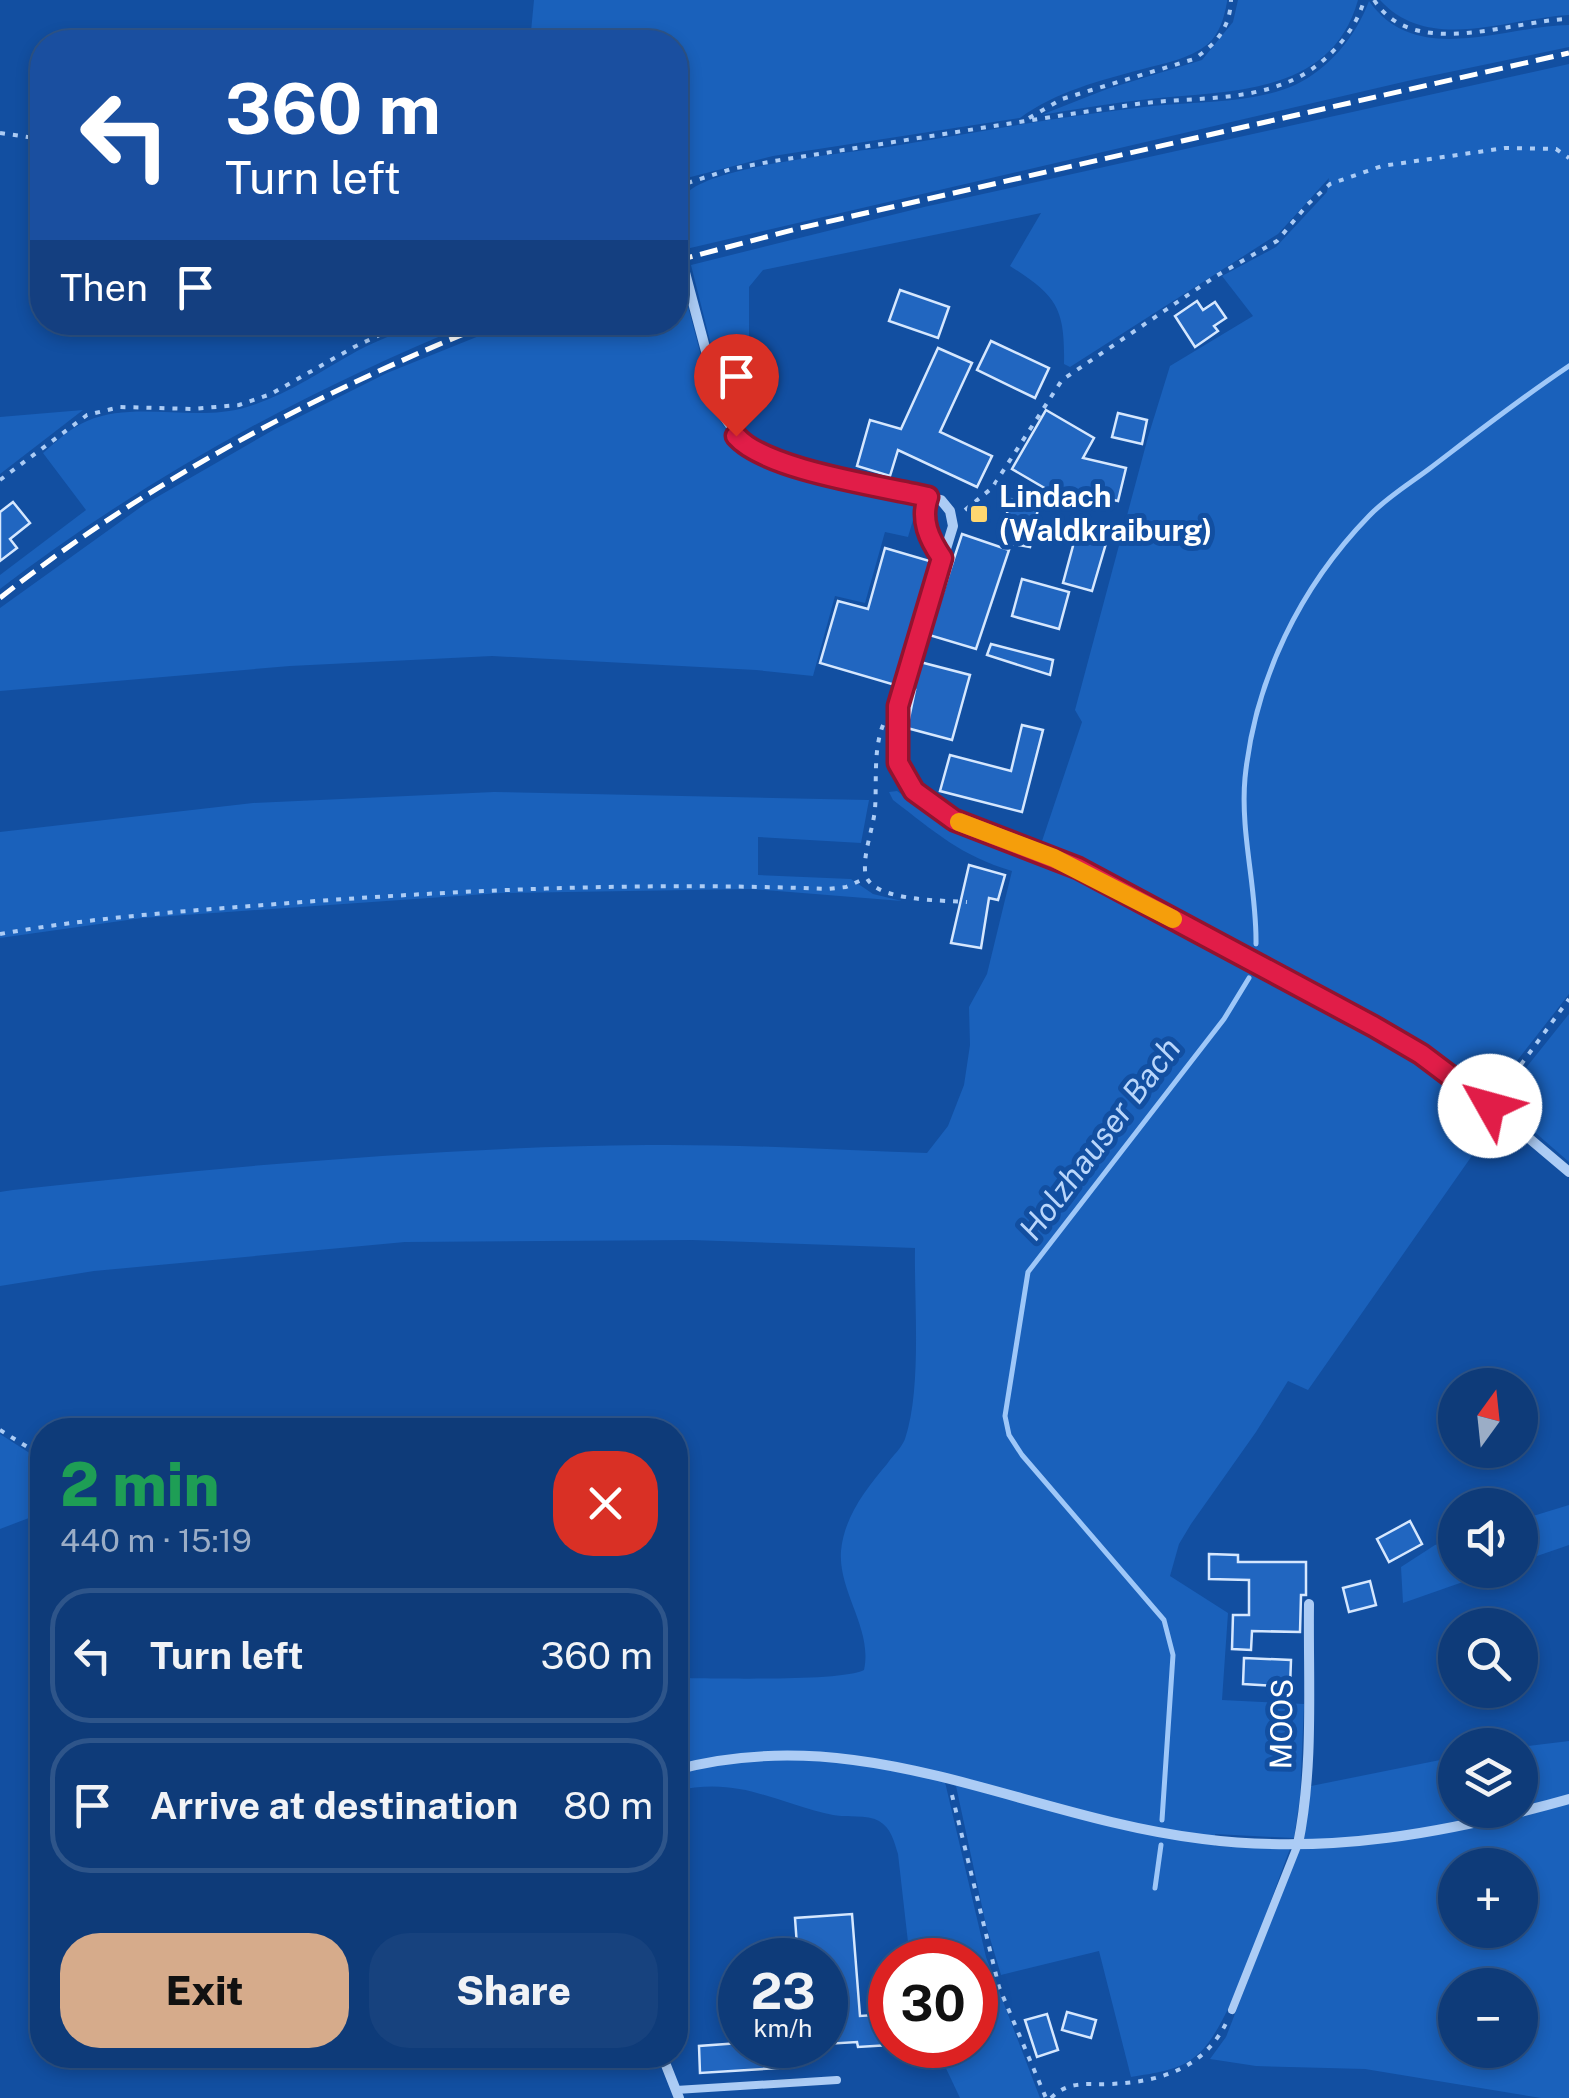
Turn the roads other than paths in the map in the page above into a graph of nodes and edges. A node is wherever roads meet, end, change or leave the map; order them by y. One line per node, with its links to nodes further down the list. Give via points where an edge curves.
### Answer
1 (688, 283): 2 (street, via 723,414 741,441 785,464)
2 (928, 497): 3 (lane, via 926,525); 3 (street, via 946,504 953,519)
3 (942, 558): 4 (street, via 898,706 898,763 914,791 954,820 1078,868 1373,1026 1421,1054)
4 (1569, 1172)
5 (1309, 1604): 8 (street, MOOS, via 1309,1714)
6 (688, 1768): 8 (street, via 761,1757 856,1758 1134,1827)
7 (1569, 1798): 8 (street, via 1466,1827)
8 (1298, 1844): 9 (lane)
9 (1232, 2010)
10 (667, 2068): 12 (street)
11 (837, 2080): 12 (lane)
12 (678, 2094)

